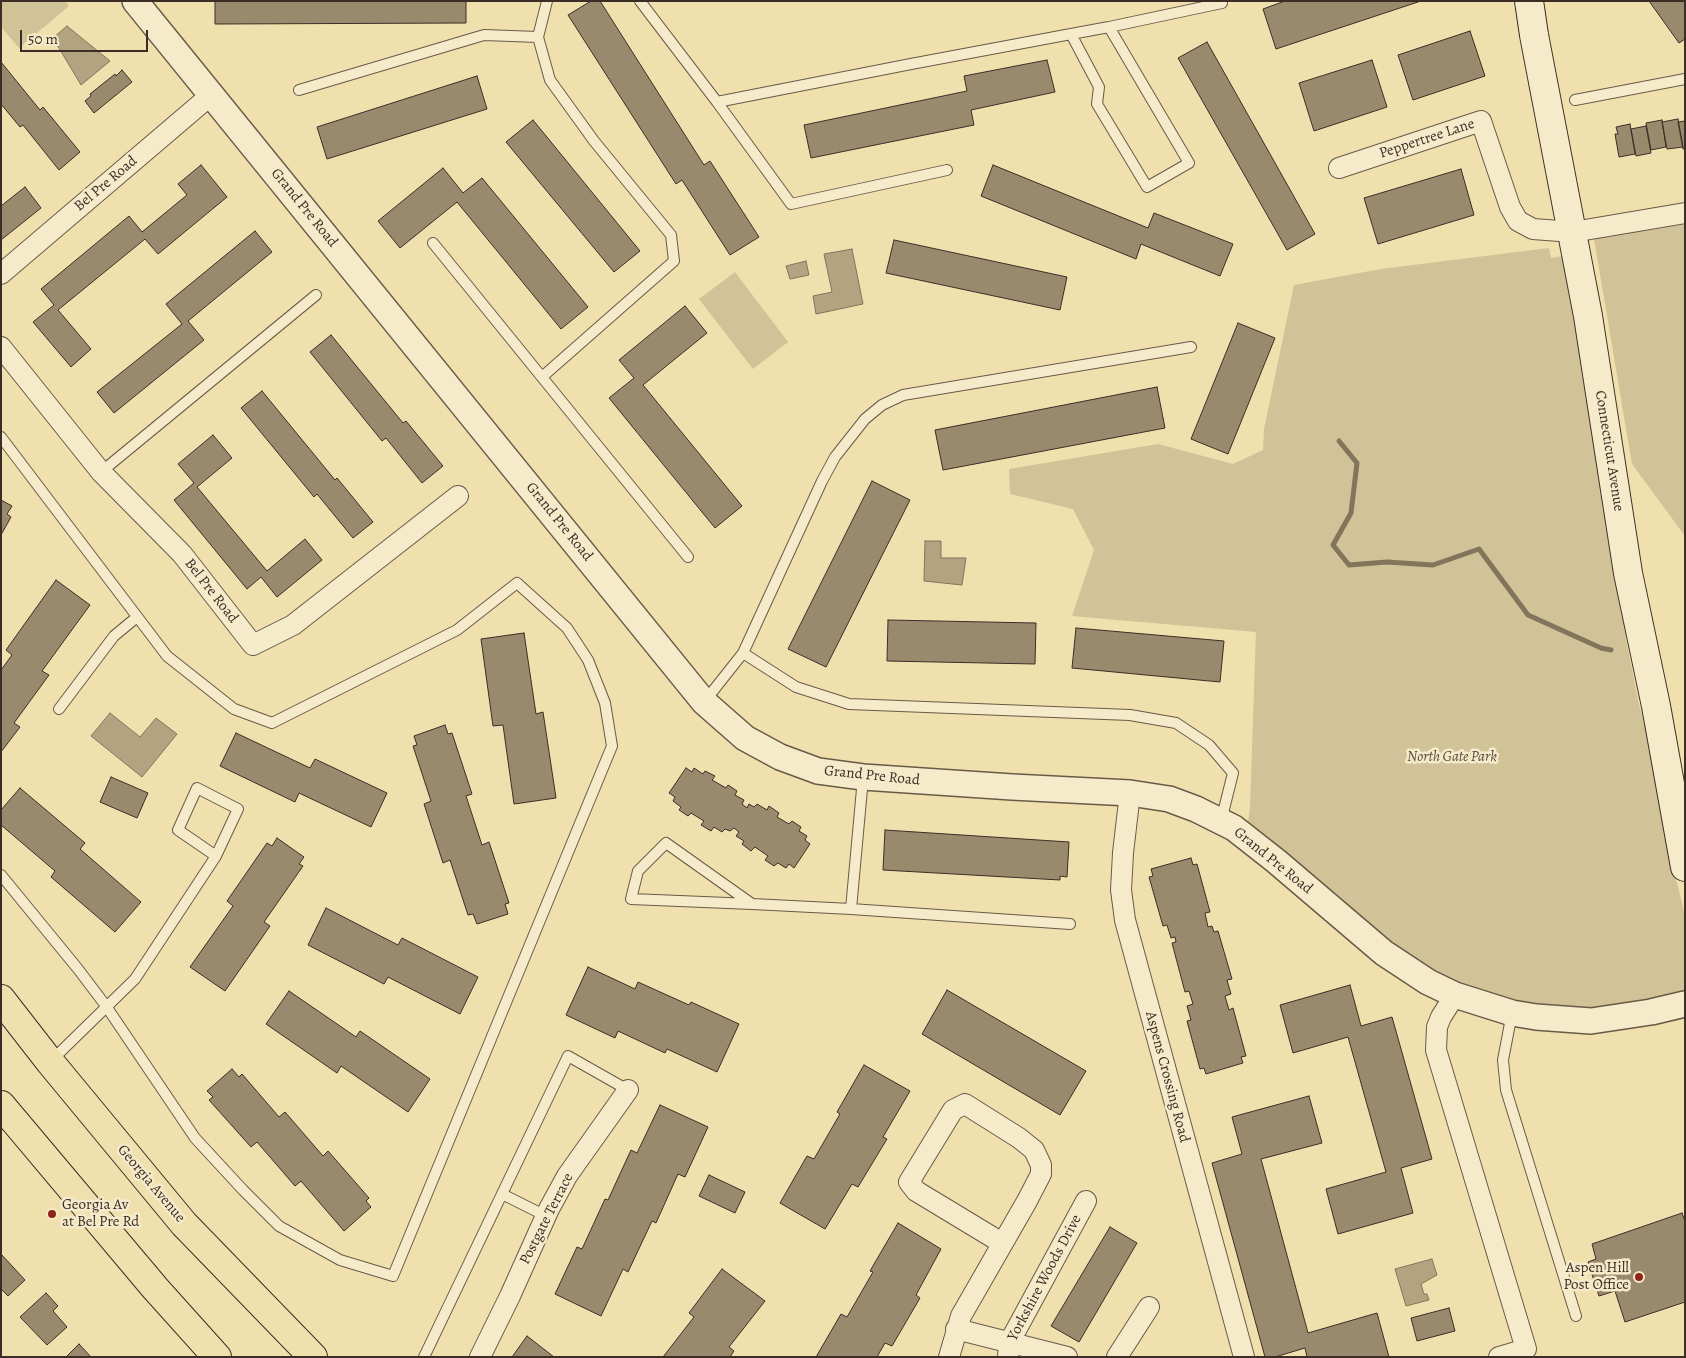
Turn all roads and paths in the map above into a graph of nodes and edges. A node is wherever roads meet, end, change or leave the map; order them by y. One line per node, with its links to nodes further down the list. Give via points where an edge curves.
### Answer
1 (135, 1): 13 (street, Grand Pre Road)
2 (547, 1): 10 (lane)
3 (640, 1): 15 (lane)
4 (1518, 1): 9 (main road, Connecticut Avenue)
5 (1529, 1): 9 (main road, Connecticut Avenue)
6 (1222, 3): 7 (lane)
7 (1110, 29): 8 (lane); 8 (lane, via 1189,163 1147,187 1097,104 1099,87)
8 (1071, 34): 15 (lane)
9 (1534, 35): 19 (main road, Connecticut Avenue)
10 (538, 37): 12 (lane, via 484,35); 25 (lane, via 550,80 594,141 671,235 674,261)
11 (1685, 78): 14 (lane)
12 (299, 90)
13 (211, 95): 21 (street, Bel Pre Road); 32 (street, Grand Pre Road)
14 (1575, 100)
15 (717, 102): 17 (lane, via 791,204)
16 (1339, 168): 19 (street, Peppertree Lane, via 1481,122 1510,207 1518,221 1533,229)
17 (948, 170)
18 (1685, 213): 19 (street, Peppertree Lane)
19 (1573, 232): 38 (main road, Connecticut Avenue, via 1628,573)
20 (433, 243): 25 (lane)
21 (1, 274)
22 (316, 295): 27 (lane)
23 (1, 347): 27 (street, Bel Pre Road)
24 (1191, 347): 31 (lane, via 903,395 882,405 865,419 835,457)
25 (542, 376): 29 (lane)
26 (1, 437): 30 (lane)
27 (101, 472): 28 (street, Bel Pre Road, via 182,554 252,645 293,625)
28 (458, 496)
29 (688, 557)
30 (137, 617): 33 (lane, via 114,636); 46 (lane, via 167,656 234,709 272,723 457,630 516,583 566,628 588,660 605,703 612,746 393,1276 340,1260 279,1226 195,1138)
31 (744, 653): 32 (lane); 36 (lane, via 796,686 849,704 1130,715 1176,723 1209,745 1233,772)
32 (704, 702): 34 (street, Grand Pre Road, via 745,738 780,757 818,771)
33 (59, 709)
34 (863, 776): 35 (street, Grand Pre Road); 41 (lane)
35 (1130, 792): 36 (street, Grand Pre Road, via 1169,799); 66 (street, Aspens Crossing Road, via 1121,890 1124,920)
36 (1221, 821): 43 (street, Grand Pre Road, via 1246,836 1384,953 1428,982)
37 (216, 856): 37 (lane, via 178,830 197,788 238,809); 46 (lane, via 135,979)
38 (1685, 867)
39 (1, 875): 46 (lane)
40 (752, 904): 40 (lane, via 650,900 631,898 638,871 666,842); 41 (lane)
41 (851, 908): 42 (lane)
42 (1070, 924)
43 (1455, 995): 47 (street, Grand Pre Road); 67 (street, via 1437,1027 1436,1050 1526,1349)
44 (1, 999): 48 (main road, Georgia Avenue)
45 (1685, 1004): 47 (street, Grand Pre Road, via 1591,1021)
46 (106, 1006): 48 (lane)
47 (1512, 1013): 56 (lane, via 1503,1060 1506,1090)
48 (50, 1062): 60 (main road, Georgia Avenue, via 184,1224)
49 (628, 1090): 51 (lane, via 568,1056); 53 (street, Postgate Terrace, via 568,1176)
50 (1, 1105): 59 (main road)
51 (502, 1194): 53 (lane); 61 (lane)
52 (1086, 1201): 58 (street, Yorkshire Woods Drive)
53 (546, 1216): 62 (street, Postgate Terrace)
54 (1002, 1244): 54 (street, via 916,1191 909,1182 952,1110 965,1104 1034,1150 1042,1165 1028,1201); 57 (street)
55 (1150, 1307): 65 (street)
56 (1576, 1316)
57 (956, 1329): 58 (street); 63 (street)
58 (1008, 1350): 64 (street)
59 (217, 1357)
60 (313, 1357)
61 (424, 1357)
62 (480, 1357)
63 (948, 1357)
64 (1066, 1357)
65 (1118, 1357)
66 (1244, 1357)
67 (1498, 1357)

